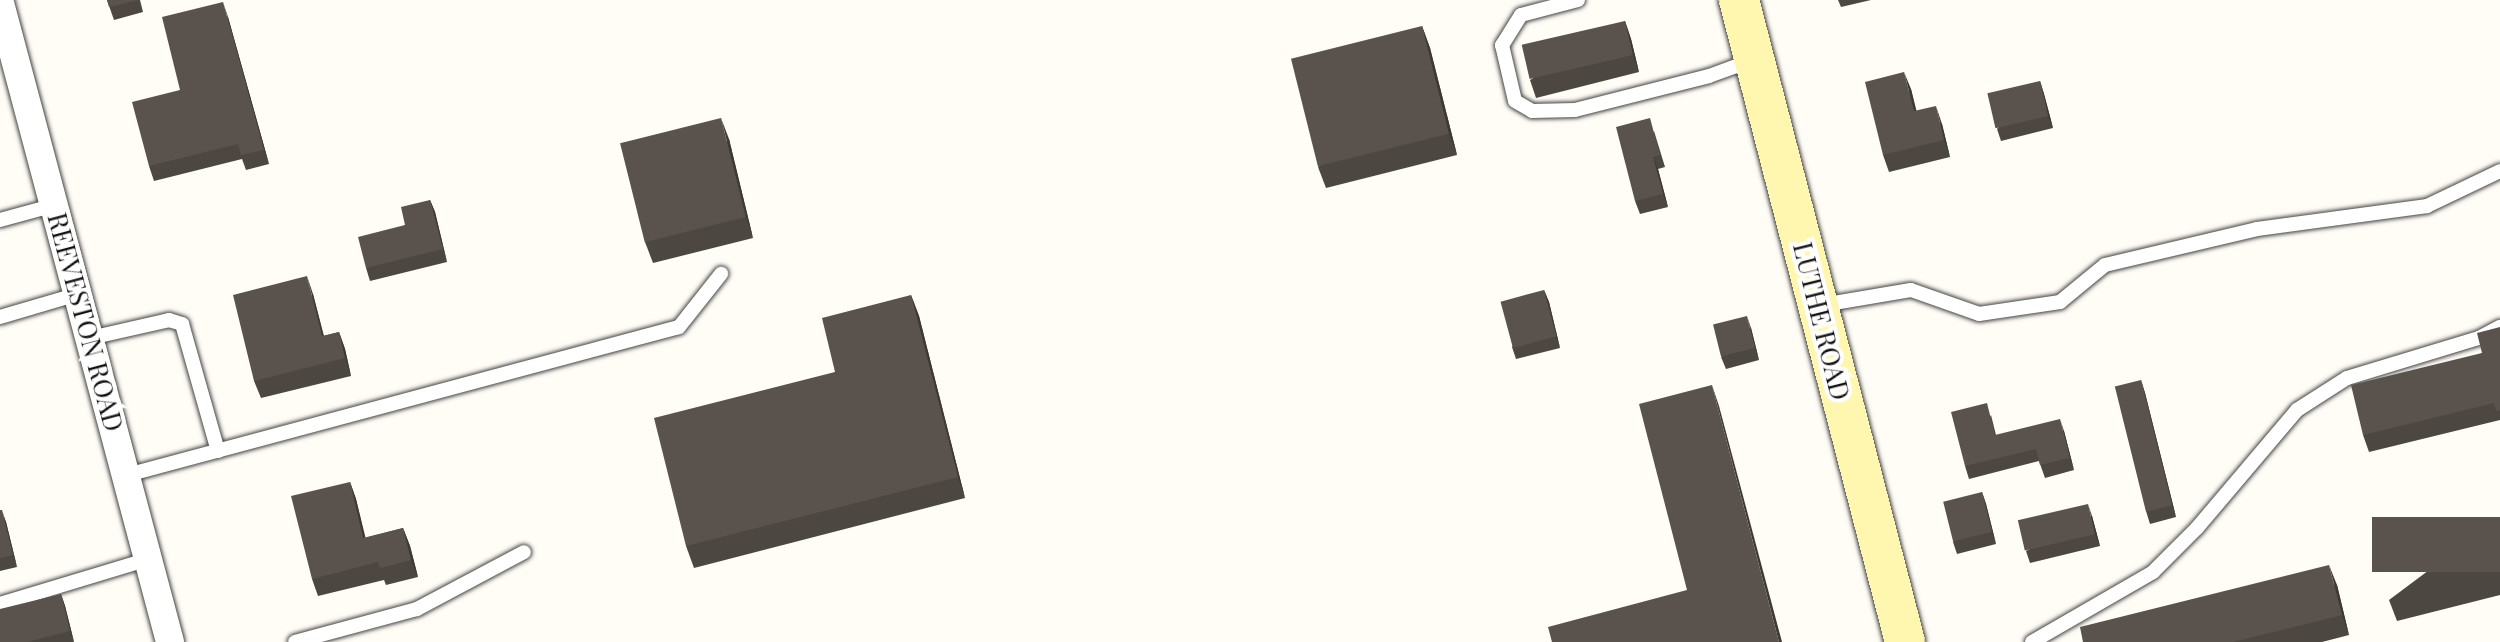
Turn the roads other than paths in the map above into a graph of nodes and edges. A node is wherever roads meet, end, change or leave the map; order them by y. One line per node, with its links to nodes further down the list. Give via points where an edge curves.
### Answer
1 (1578, 0): 4 (lane, via 1521,15 1502,45 1515,101 1532,111 1575,110)
2 (1739, 0): 4 (street, LUTHE ROAD)
3 (0, 3): 6 (street, REEVESTON ROAD)
4 (1755, 60): 10 (street, LUTHE ROAD)
5 (2500, 171): 10 (lane, via 2427,206 2257,229 2105,265 2060,302 1979,314 1911,290)
6 (55, 205): 7 (lane); 9 (street, REEVESTON ROAD)
7 (0, 220)
8 (721, 274): 14 (lane, via 679,327)
9 (78, 294): 11 (lane); 13 (street, REEVESTON ROAD)
10 (1819, 305): 21 (street, LUTHE ROAD)
11 (0, 317)
12 (2500, 327): 22 (lane, via 2347,378 2297,410 2153,572)
13 (90, 338): 14 (lane, via 169,320 182,324); 15 (street, REEVESTON ROAD)
14 (218, 451): 15 (lane)
15 (127, 475): 17 (street, REEVESTON ROAD)
16 (524, 552): 20 (lane, via 417,609)
17 (149, 559): 18 (lane); 19 (street, REEVESTON ROAD)
18 (0, 604)
19 (170, 642)
20 (295, 642)
21 (1905, 642)
22 (2032, 642)

